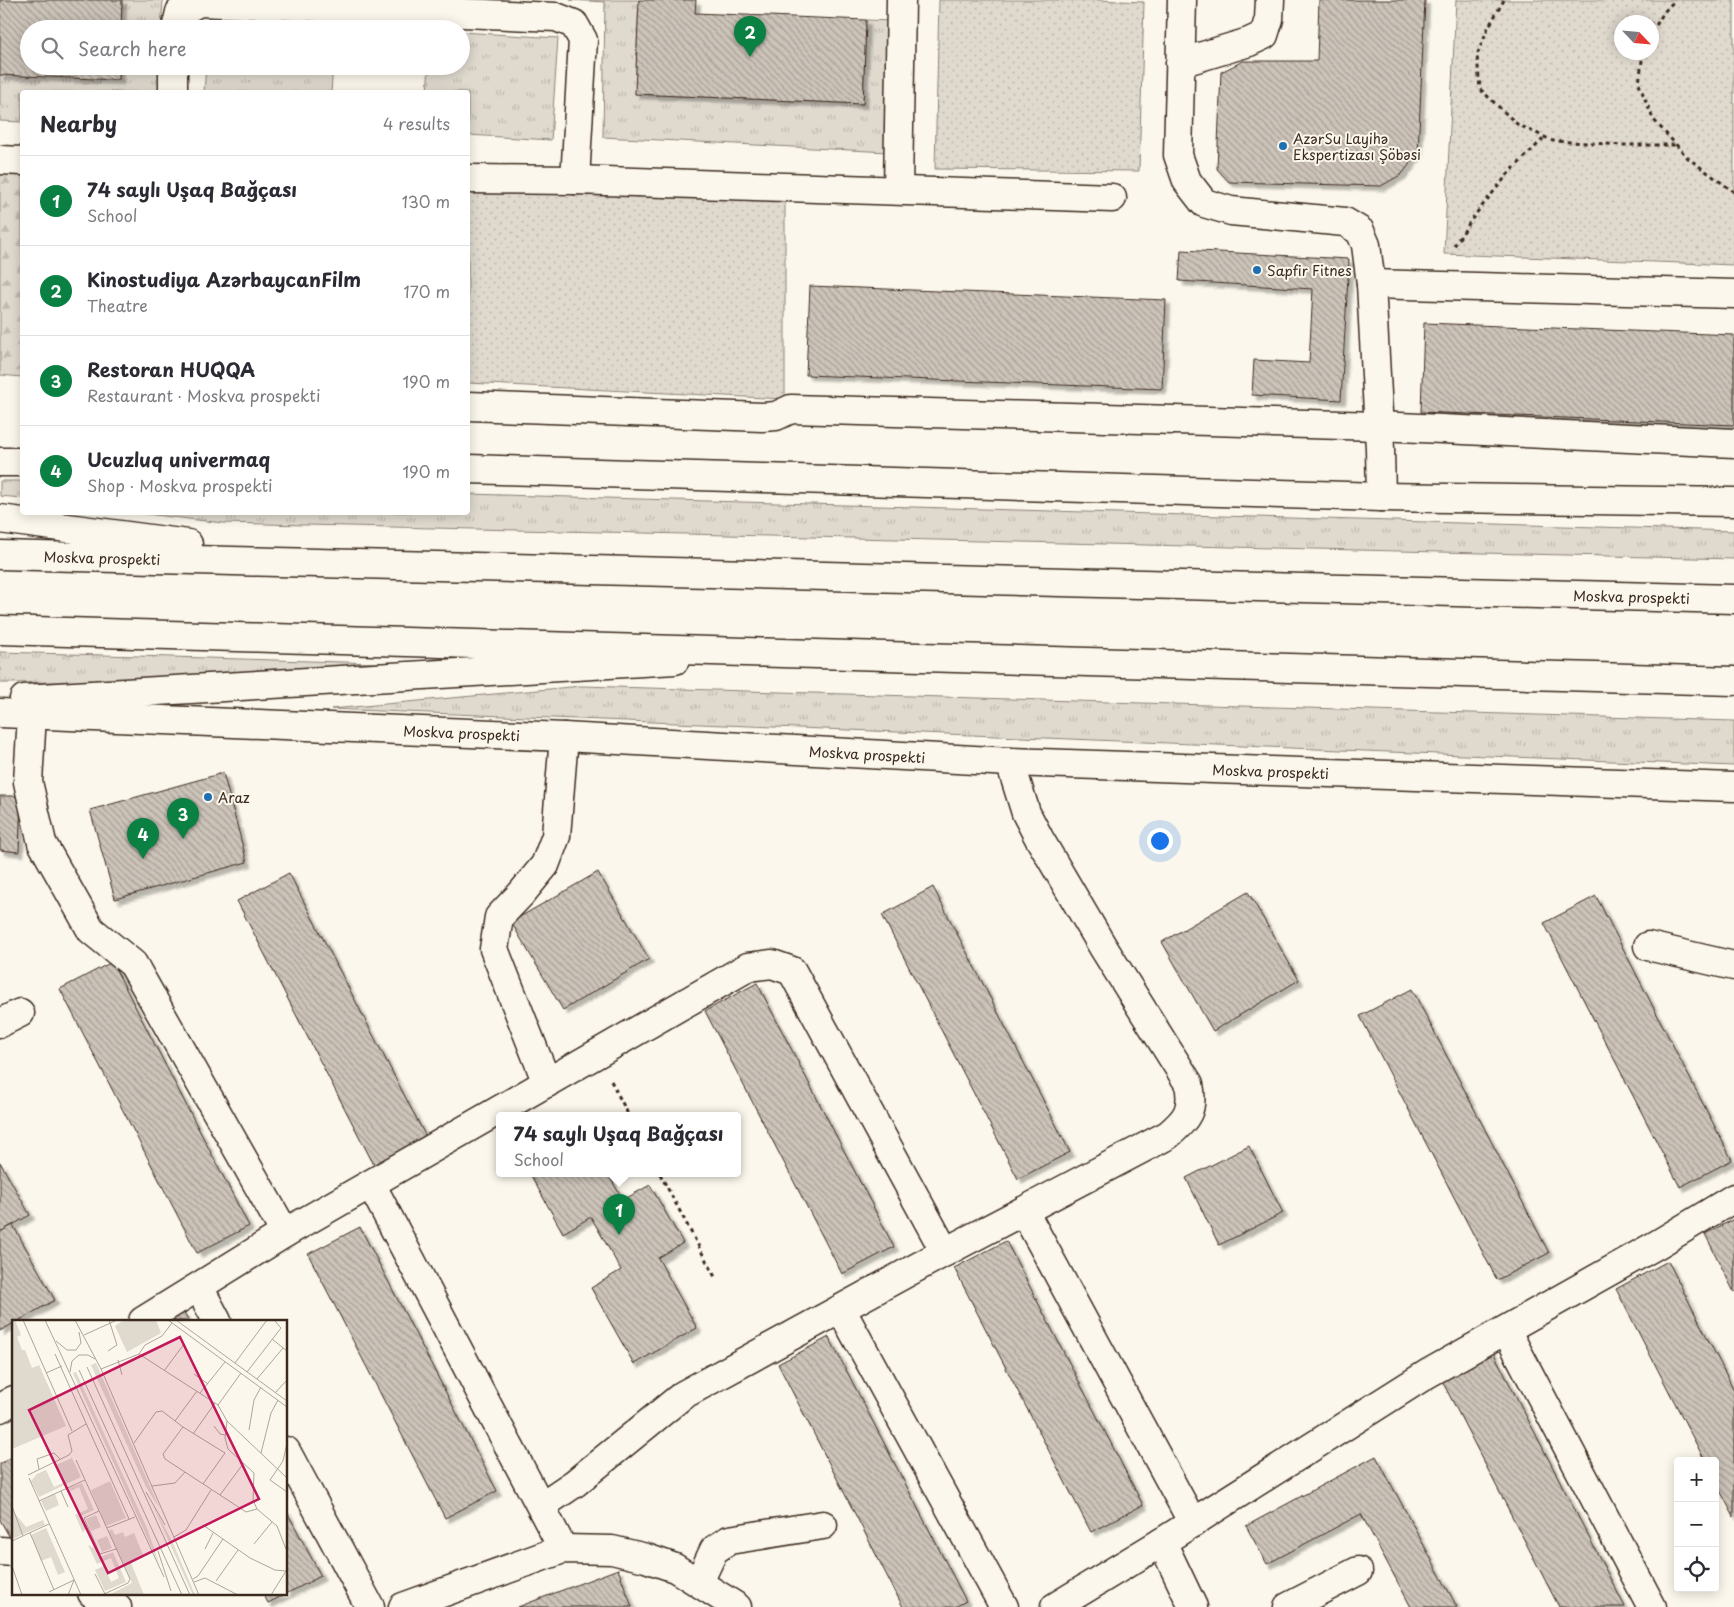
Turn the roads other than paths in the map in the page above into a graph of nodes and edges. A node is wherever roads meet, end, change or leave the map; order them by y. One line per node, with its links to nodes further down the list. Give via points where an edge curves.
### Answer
1 (900, 0): 12 (main road)
2 (1182, 0): 5 (main road)
3 (1270, 0): 5 (main road, via 1264,35)
4 (178, 20): 11 (main road, via 180,12 199,2 556,17 574,24 583,40)
5 (1180, 63): 14 (main road, via 1178,155 1187,182 1204,203 1231,211 1345,222 1360,231 1366,245)
6 (173, 75): 7 (main road)
7 (174, 90)
8 (0, 160): 9 (main road)
9 (20, 161)
10 (470, 179): 11 (main road)
11 (575, 180): 12 (main road)
12 (898, 190): 13 (main road)
13 (1112, 198)
14 (1371, 284): 15 (main road); 17 (main road)
15 (1734, 294)
16 (470, 406): 17 (main road, via 762,417 791,410)
17 (1378, 426): 18 (main road); 22 (main road)
18 (1734, 443)
19 (0, 462): 20 (main road)
20 (20, 462)
21 (470, 469): 22 (main road)
22 (1381, 496): 23 (main road)
23 (1734, 502)
24 (0, 519): 26 (main road)
25 (0, 555): 26 (main road, Moskva prospekti)
26 (321, 562): 27 (main road, Moskva prospekti)
27 (1734, 599)
28 (0, 630): 29 (main road)
29 (793, 653): 30 (main road); 31 (main road)
30 (1734, 681)
31 (0, 700)
32 (0, 713): 33 (main road, Moskva prospekti)
33 (32, 715): 34 (main road, Moskva prospekti); 45 (main road, via 28,782 42,843 91,930 133,964)
34 (564, 737): 35 (main road, Moskva prospekti); 39 (main road, via 556,836 545,864 499,917 494,950)
35 (1010, 762): 36 (main road, Moskva prospekti); 44 (main road, via 1026,813 1039,838 1189,1084 1192,1098 1190,1110 1182,1123 1168,1135)
36 (1734, 787)
37 (1648, 946): 38 (main road)
38 (1734, 966)
39 (547, 1083): 41 (main road); 46 (main road, via 748,967 772,964 792,970)
40 (496, 1112): 42 (main road)
41 (496, 1112)
42 (371, 1184): 45 (main road); 55 (main road)
43 (1734, 1198): 51 (main road)
44 (1024, 1211): 46 (main road); 56 (main road)
45 (285, 1234): 47 (main road)
46 (946, 1252): 48 (main road)
47 (199, 1287): 49 (main road); 50 (main road)
48 (841, 1310): 55 (main road, via 683,1395 575,1483); 67 (main road)
49 (145, 1320)
50 (216, 1320)
51 (1506, 1330): 56 (main road, via 1427,1374); 71 (main road)
52 (12, 1401): 53 (main road)
53 (0, 1408)
54 (288, 1455): 64 (main road)
55 (541, 1506): 59 (main road)
56 (1193, 1523): 58 (main road)
57 (823, 1525): 61 (main road, via 729,1540 714,1550)
58 (1162, 1542): 68 (main road); 69 (main road)
59 (563, 1549): 61 (main road, via 612,1550 646,1558 675,1568); 65 (main road)
60 (1358, 1572): 70 (main road)
61 (699, 1582): 66 (main road)
62 (94, 1594): 63 (main road)
63 (116, 1607)
64 (370, 1607)
65 (403, 1607)
66 (736, 1607)
67 (1004, 1607)
68 (1055, 1607)
69 (1193, 1607)
70 (1288, 1607)
71 (1652, 1607)

